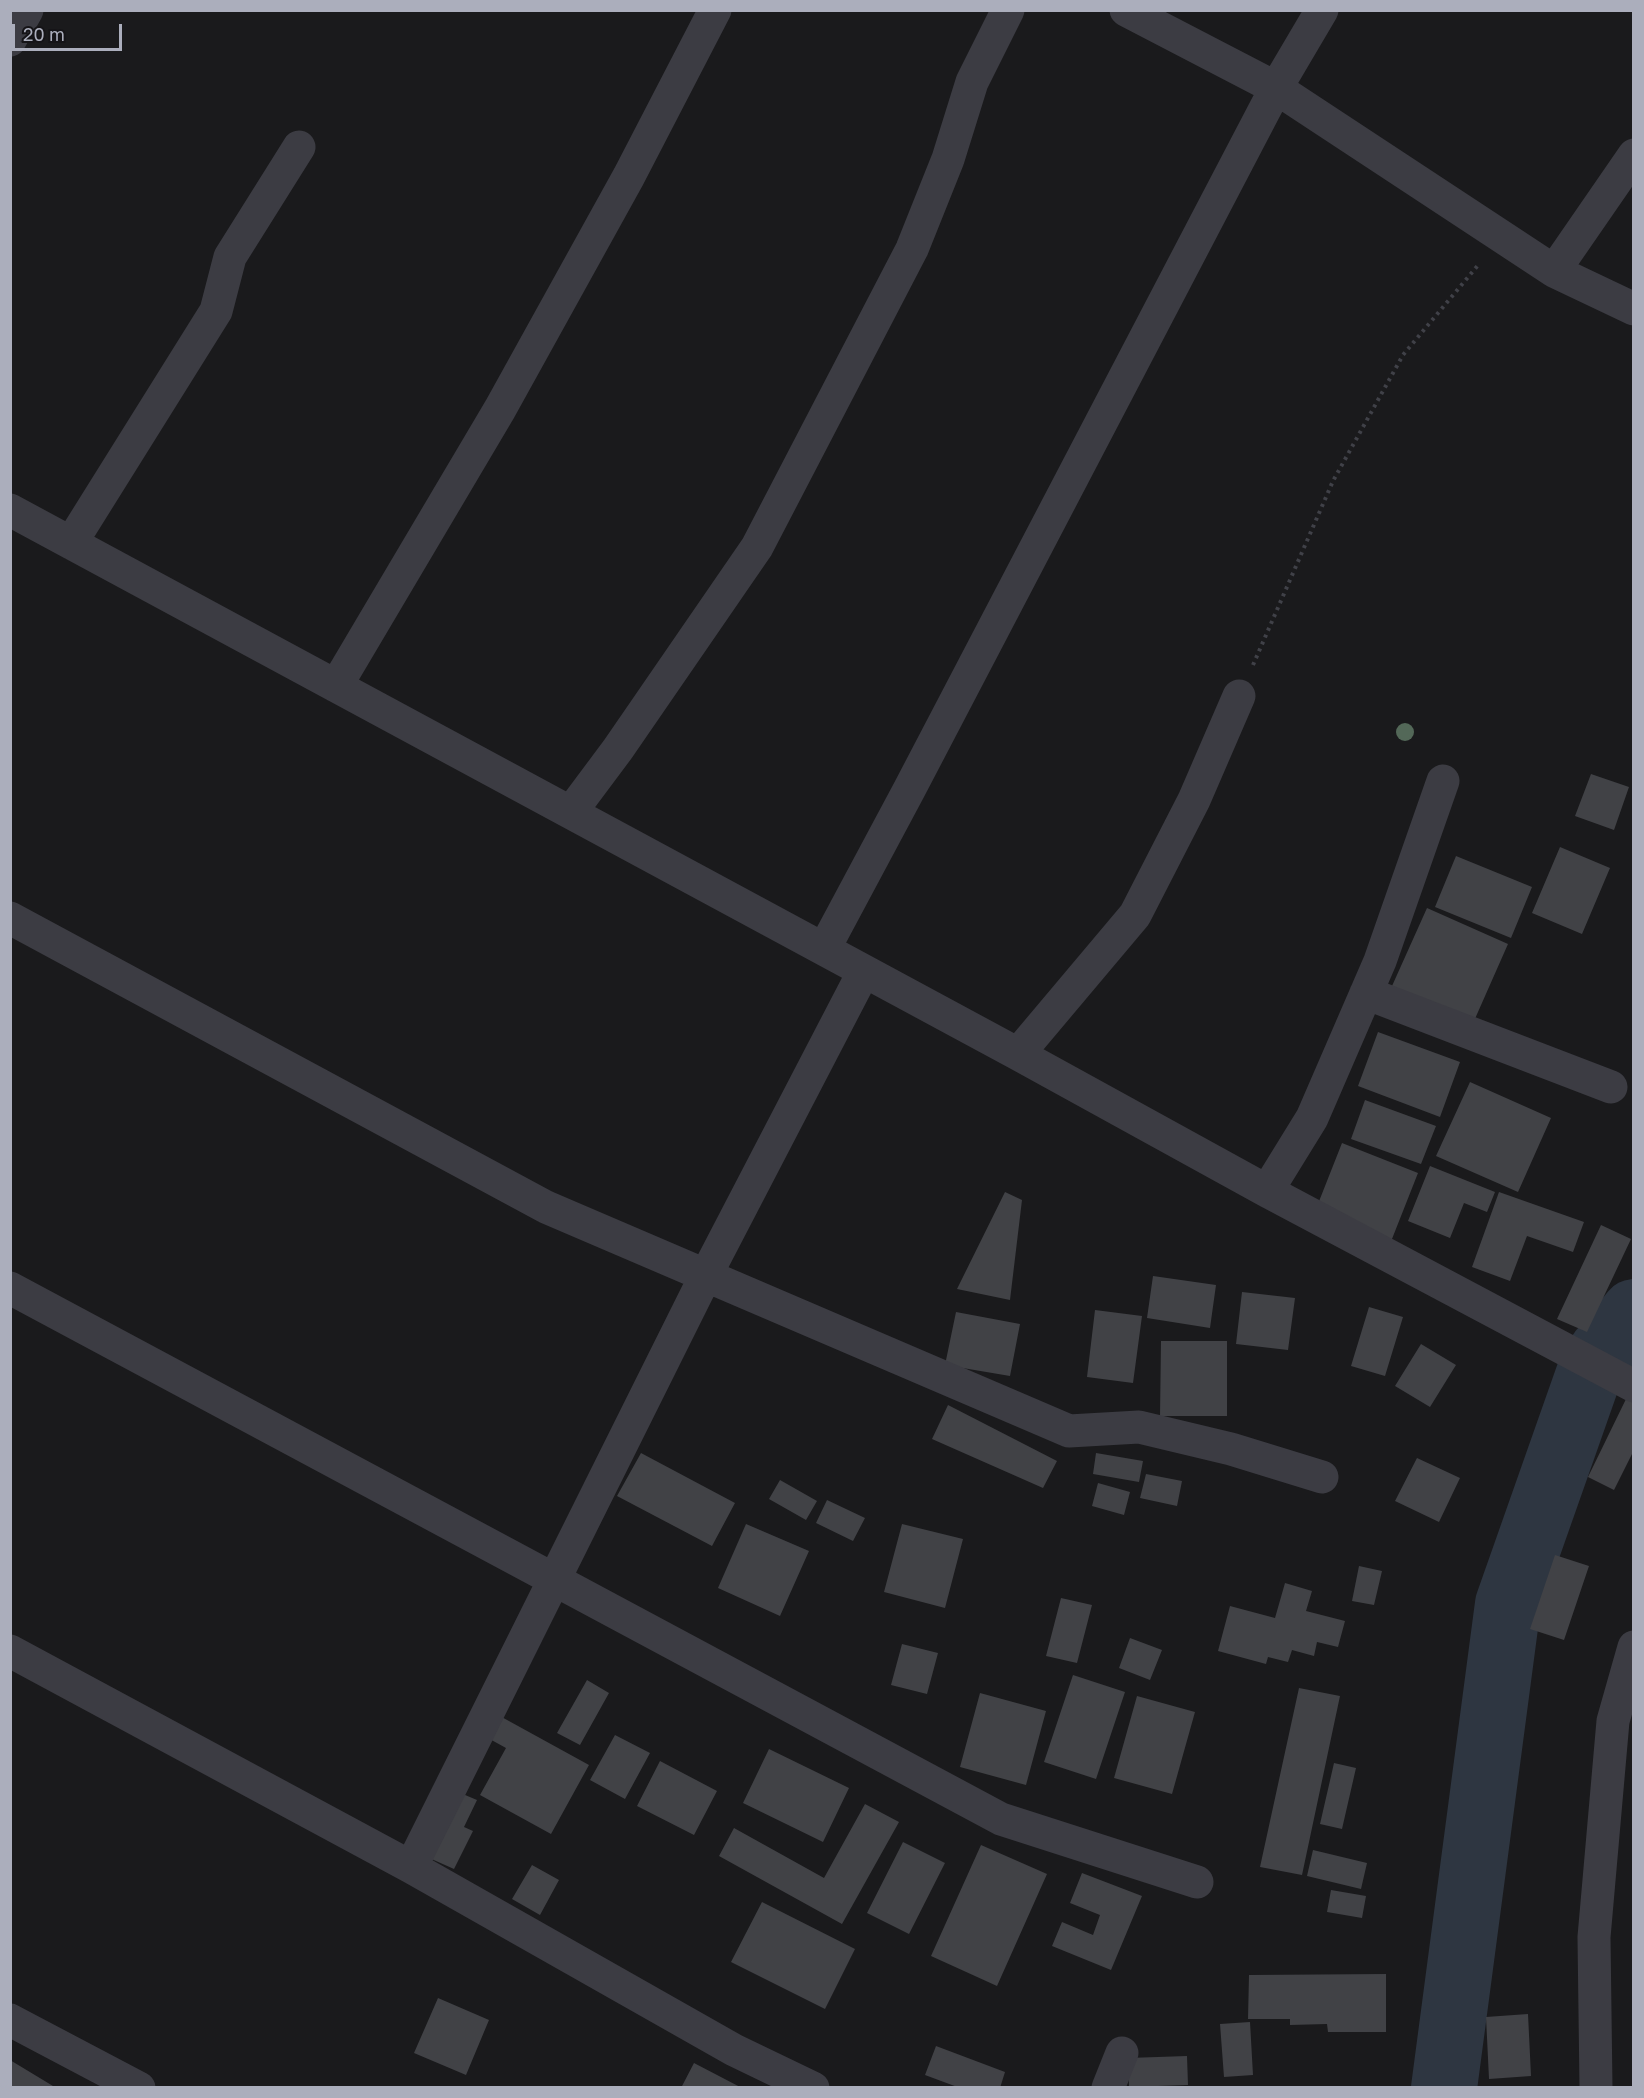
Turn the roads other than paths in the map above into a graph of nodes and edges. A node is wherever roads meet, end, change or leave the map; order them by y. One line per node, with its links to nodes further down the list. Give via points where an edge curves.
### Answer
1 (27, 10): 6 (street)
2 (716, 10): 14 (street, via 500,409)
3 (1008, 10): 17 (street, via 972,82 948,159 912,249 757,547)
4 (1126, 10): 7 (street)
5 (1322, 10): 7 (street)
6 (10, 40)
7 (1276, 88): 10 (street); 19 (street)
8 (299, 147): 13 (street, via 230,257 216,311)
9 (1634, 155): 10 (street)
10 (1554, 271): 11 (street)
11 (1634, 309)
12 (10, 510): 13 (street)
13 (71, 543): 14 (street)
14 (336, 686): 17 (street)
15 (1239, 696): 22 (street, via 1194,800 1135,915)
16 (1443, 781): 21 (street)
17 (571, 812): 19 (street)
18 (10, 918): 25 (street, via 546,1207)
19 (824, 949): 20 (street)
20 (864, 971): 22 (street); 25 (street)
21 (1366, 993): 23 (street); 24 (street, via 1312,1118)
22 (1018, 1054): 24 (street)
23 (1611, 1087)
24 (1267, 1191): 27 (street)
25 (706, 1275): 28 (street, via 1070,1431 1139,1427 1231,1449); 29 (street)
26 (10, 1288): 29 (street)
27 (1634, 1386)
28 (1322, 1477)
29 (556, 1581): 32 (street); 33 (street, via 1001,1819)
30 (1634, 1647): 39 (street, via 1613,1721 1594,1937)
31 (10, 1651): 32 (street)
32 (411, 1867): 37 (street, via 734,2049)
33 (1197, 1882)
34 (10, 2020): 36 (street)
35 (1122, 2053): 38 (street)
36 (139, 2088)
37 (813, 2088)
38 (1108, 2088)
39 (1596, 2088)

